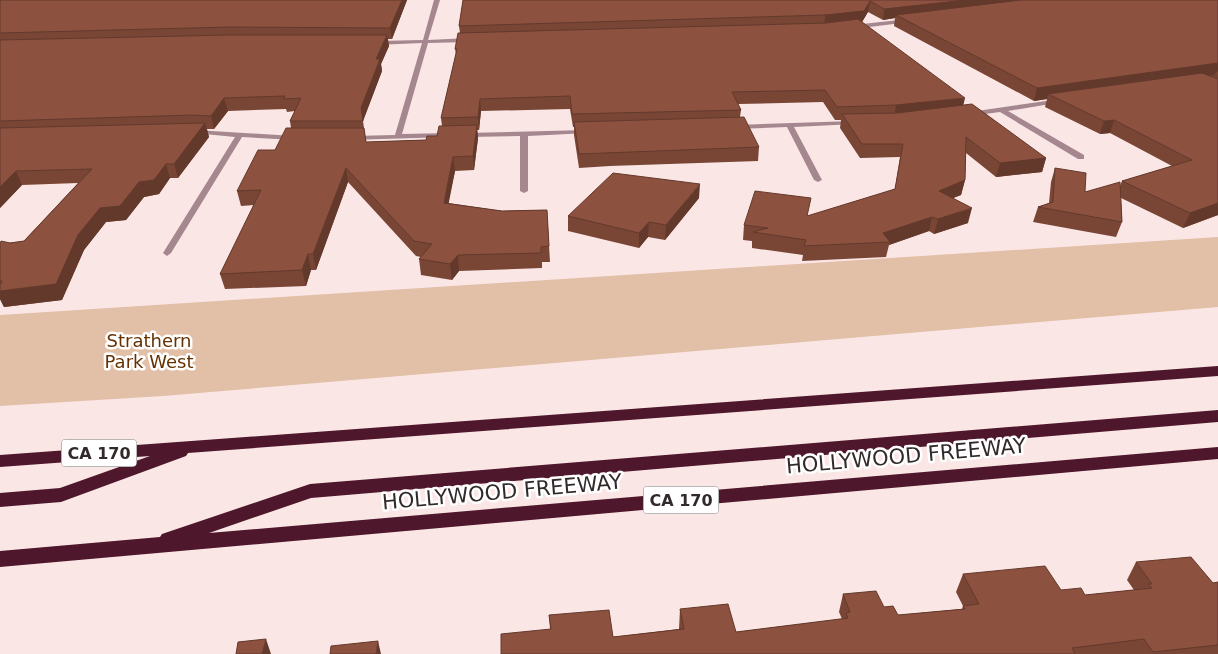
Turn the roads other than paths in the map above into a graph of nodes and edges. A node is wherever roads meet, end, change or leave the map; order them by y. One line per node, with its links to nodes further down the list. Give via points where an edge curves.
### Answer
1 (437, 0): 5 (street)
2 (912, 20): 3 (street)
3 (844, 28)
4 (476, 40): 5 (street)
5 (426, 41): 6 (street); 17 (street)
6 (366, 43)
7 (1066, 100): 8 (street)
8 (1000, 109): 9 (street); 20 (street)
9 (964, 115)
10 (865, 122): 11 (street)
11 (789, 125): 12 (street); 21 (street)
12 (730, 127)
13 (593, 131): 15 (street)
14 (187, 132): 16 (street)
15 (524, 134): 17 (street); 22 (street)
16 (240, 135): 18 (street); 23 (street)
17 (398, 136): 19 (street)
18 (306, 138)
19 (342, 138)
20 (1082, 157)
21 (818, 180)
22 (524, 191)
23 (167, 253)
24 (1218, 371): 26 (highway, CA 170)
25 (1218, 416): 30 (highway, via 310,491)
26 (198, 445): 28 (highway, CA 170); 29 (highway, via 61,495)
27 (1218, 452): 30 (highway, HOLLYWOOD FREEWAY / CA 170)
28 (0, 461)
29 (0, 500)
30 (143, 547): 31 (highway, HOLLYWOOD FREEWAY / CA 170)
31 (0, 559)

